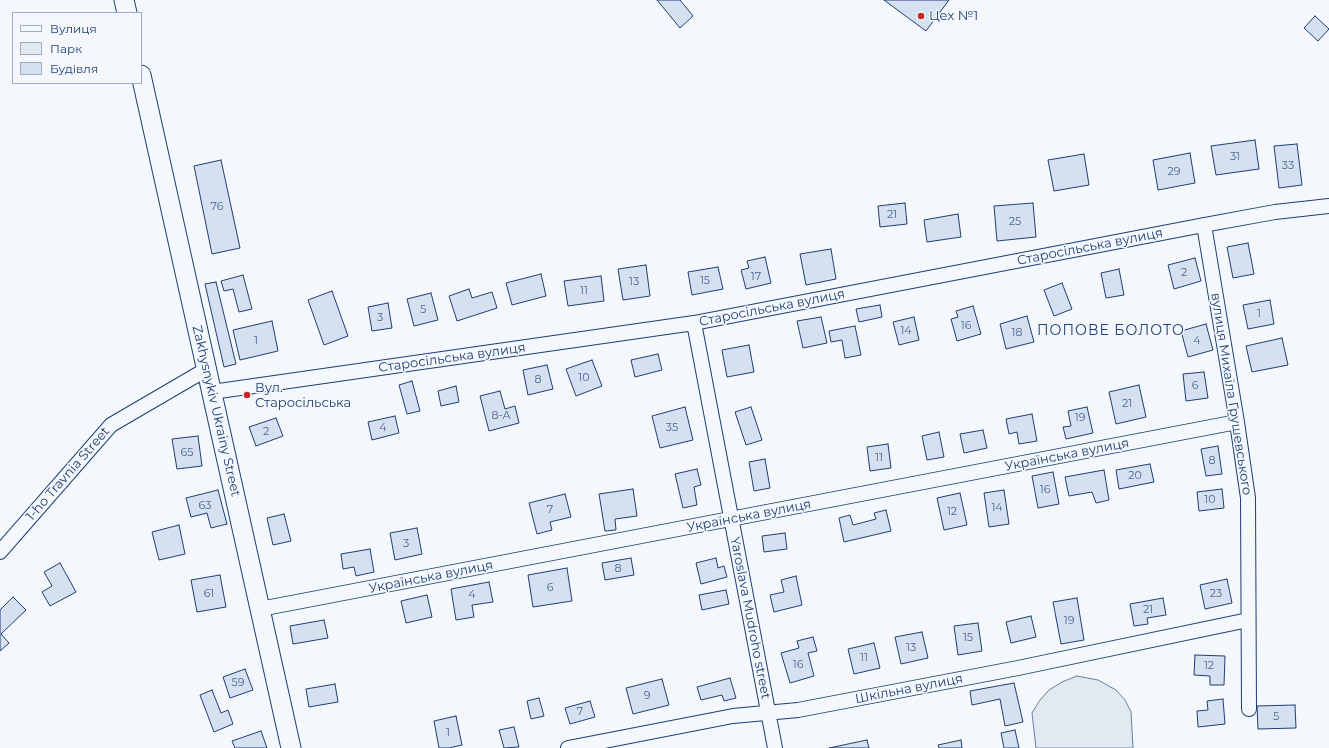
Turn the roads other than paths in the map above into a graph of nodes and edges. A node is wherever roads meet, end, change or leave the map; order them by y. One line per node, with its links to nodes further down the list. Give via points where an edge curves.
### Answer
1 (124, 0): 2 (street)
2 (127, 12)
3 (142, 79): 7 (street, Zakhysnykiv Ukrainy Street)
4 (1329, 206): 5 (street, Старосільська вулиця, via 1275,212)
5 (1204, 225): 6 (street, Старосільська вулиця); 9 (street, вулиця Михаїла Грушевського)
6 (694, 323): 8 (street, Старосільська вулиця); 10 (street, Yaroslava Mudroho street)
7 (207, 369): 8 (street); 11 (street, 1-ho Travnia Street, via 111,425)
8 (212, 392): 12 (street, Zakhysnykiv Ukrainy Street)
9 (1238, 422): 10 (street, Українська вулиця); 13 (street, вулиця Михаїла Грушевського, via 1248,498)
10 (731, 520): 12 (street, Українська вулиця); 15 (street, Yaroslava Mudroho street)
11 (0, 552)
12 (260, 609): 16 (street, Zakhysnykiv Ukrainy Street)
13 (1248, 620): 14 (street, вулиця Михаїла Грушевського); 15 (street, Шкільна вулиця, via 1018,668)
14 (1249, 708)
15 (768, 714): 17 (street, Шкільна вулиця, via 733,716); 18 (street, Yaroslava Mudroho street)
16 (291, 748)
17 (568, 748)
18 (775, 748)

